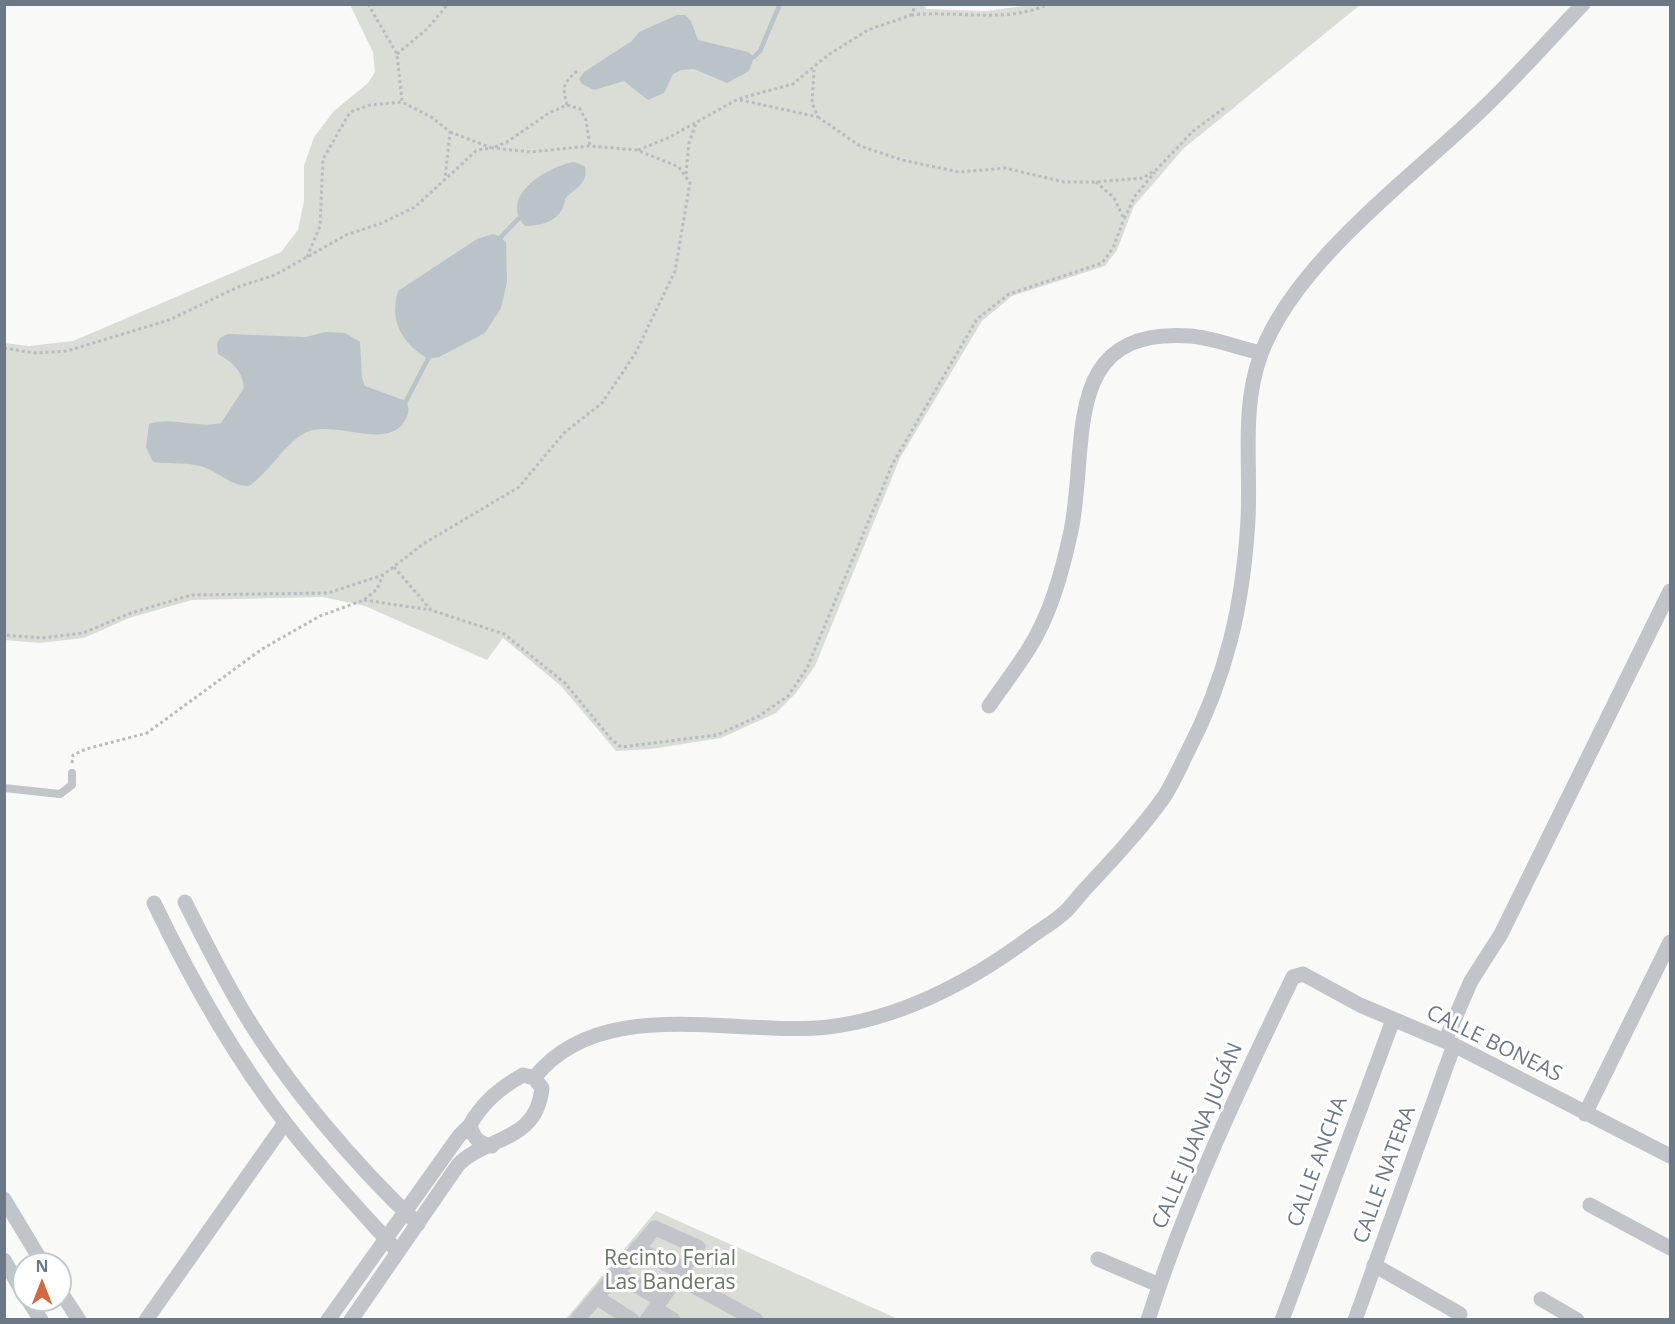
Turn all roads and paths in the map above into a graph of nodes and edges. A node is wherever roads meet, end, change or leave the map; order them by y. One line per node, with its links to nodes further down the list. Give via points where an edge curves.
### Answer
1 (368, 4): 7 (path)
2 (448, 4): 7 (path, via 427,29)
3 (916, 4): 6 (path)
4 (1049, 4): 6 (path, via 998,15)
5 (1583, 4): 27 (street, via 1477,115 1326,254 1281,315)
6 (911, 15): 8 (path, via 868,30 828,55)
7 (397, 54): 11 (path)
8 (814, 69): 10 (path, via 793,84); 14 (path, via 812,103)
9 (577, 71): 12 (path, via 564,82 562,90)
10 (738, 99): 14 (path); 15 (path)
11 (402, 102): 16 (path); 25 (path, via 370,105 350,112 338,129 323,159 320,226)
12 (567, 105): 17 (path, via 580,109); 18 (path)
13 (1224, 108): 20 (path, via 1192,132)
14 (818, 117): 23 (path, via 860,146 902,160 959,172 1005,168 1064,182)
15 (697, 122): 19 (path); 21 (path, via 689,143)
16 (450, 132): 18 (path); 22 (path)
17 (590, 146): 18 (path, via 530,152); 19 (path)
18 (492, 148): 22 (path, via 477,150)
19 (637, 150): 21 (path, via 679,167)
20 (1157, 170): 23 (path, via 1143,178); 24 (path, via 1135,196)
21 (686, 174): 28 (path, via 690,183 675,271 635,354 602,403 564,433 519,487 423,544)
22 (445, 178): 25 (path, via 415,207 346,235)
23 (1096, 182): 24 (path, via 1114,198)
24 (1124, 219): 32 (path, via 1113,248 1102,263 1010,294 977,320 892,463 807,668 788,696 759,716 717,735 621,747 565,683 504,634)
25 (306, 258): 26 (path, via 275,276 238,287 169,320 67,351 34,353)
26 (4, 348)
27 (1261, 353): 34 (street, via 1193,337 1156,335 1129,343 1107,359 1093,379 1085,408 1071,529 1057,589 1029,648); 45 (street, via 1247,432 1248,515 1243,580 1229,653 1204,720 1167,793 1134,837 1065,912 991,967 905,1009 830,1027 631,1027 575,1042 547,1062)
28 (394, 567): 29 (path); 32 (path)
29 (383, 575): 31 (path, via 377,589); 33 (path, via 328,593 190,595 83,633 42,638)
30 (1671, 591): 44 (street, CALLE NATERA, via 1501,934 1471,981)
31 (364, 600): 32 (path); 35 (path, via 320,616 262,649 147,733 86,748 73,755)
32 (431, 610)
33 (4, 635)
34 (989, 706)
35 (72, 773): 36 (lane, via 72,785 60,794)
36 (4, 788)
37 (185, 902): 41 (street)
38 (154, 903): 43 (street)
39 (1671, 942): 46 (street)
40 (1297, 974): 42 (street, CALLE BONEAS); 66 (street, CALLE JUANA JUGÁN, via 1243,1079)
41 (243, 1012): 43 (street); 53 (street, via 307,1102)
42 (1393, 1020): 44 (street, CALLE BONEAS); 79 (street, CALLE ANCHA)
43 (220, 1025): 47 (street)
44 (1449, 1043): 46 (street, CALLE BONEAS); 62 (street, CALLE NATERA)
45 (534, 1078): 48 (street, via 522,1075 504,1085); 49 (street, via 542,1088 540,1103 529,1121 508,1139)
46 (1585, 1114): 50 (street, CALLE BONEAS)
47 (285, 1123): 55 (street); 71 (street)
48 (470, 1125): 49 (street, via 479,1144); 53 (street)
49 (492, 1146): 54 (street, via 470,1153 458,1165)
50 (1671, 1156)
51 (4, 1199): 58 (street)
52 (1590, 1205): 57 (street)
53 (405, 1212): 54 (street); 55 (street)
54 (418, 1224): 59 (street)
55 (386, 1238): 59 (street); 72 (street)
56 (637, 1248): 63 (street); 65 (street); 65 (street, via 655,1228 698,1247)
57 (1671, 1248)
58 (36, 1252)
59 (398, 1252): 73 (street)
60 (1098, 1259): 66 (street)
61 (4, 1260): 64 (street)
62 (1374, 1265): 70 (street); 80 (street, CALLE NATERA)
63 (616, 1273): 67 (street); 69 (street)
64 (12, 1274)
65 (679, 1274): 69 (street); 77 (street)
66 (1159, 1286): 78 (street, CALLE JUANA JUGÁN)
67 (596, 1297): 74 (street); 75 (street)
68 (1541, 1299): 81 (street)
69 (654, 1310): 76 (street)
70 (1460, 1314)
71 (146, 1320)
72 (328, 1320)
73 (351, 1320)
74 (577, 1320)
75 (632, 1320)
76 (673, 1320)
77 (756, 1320)
78 (1148, 1320)
79 (1282, 1320)
80 (1355, 1320)
81 (1577, 1320)

